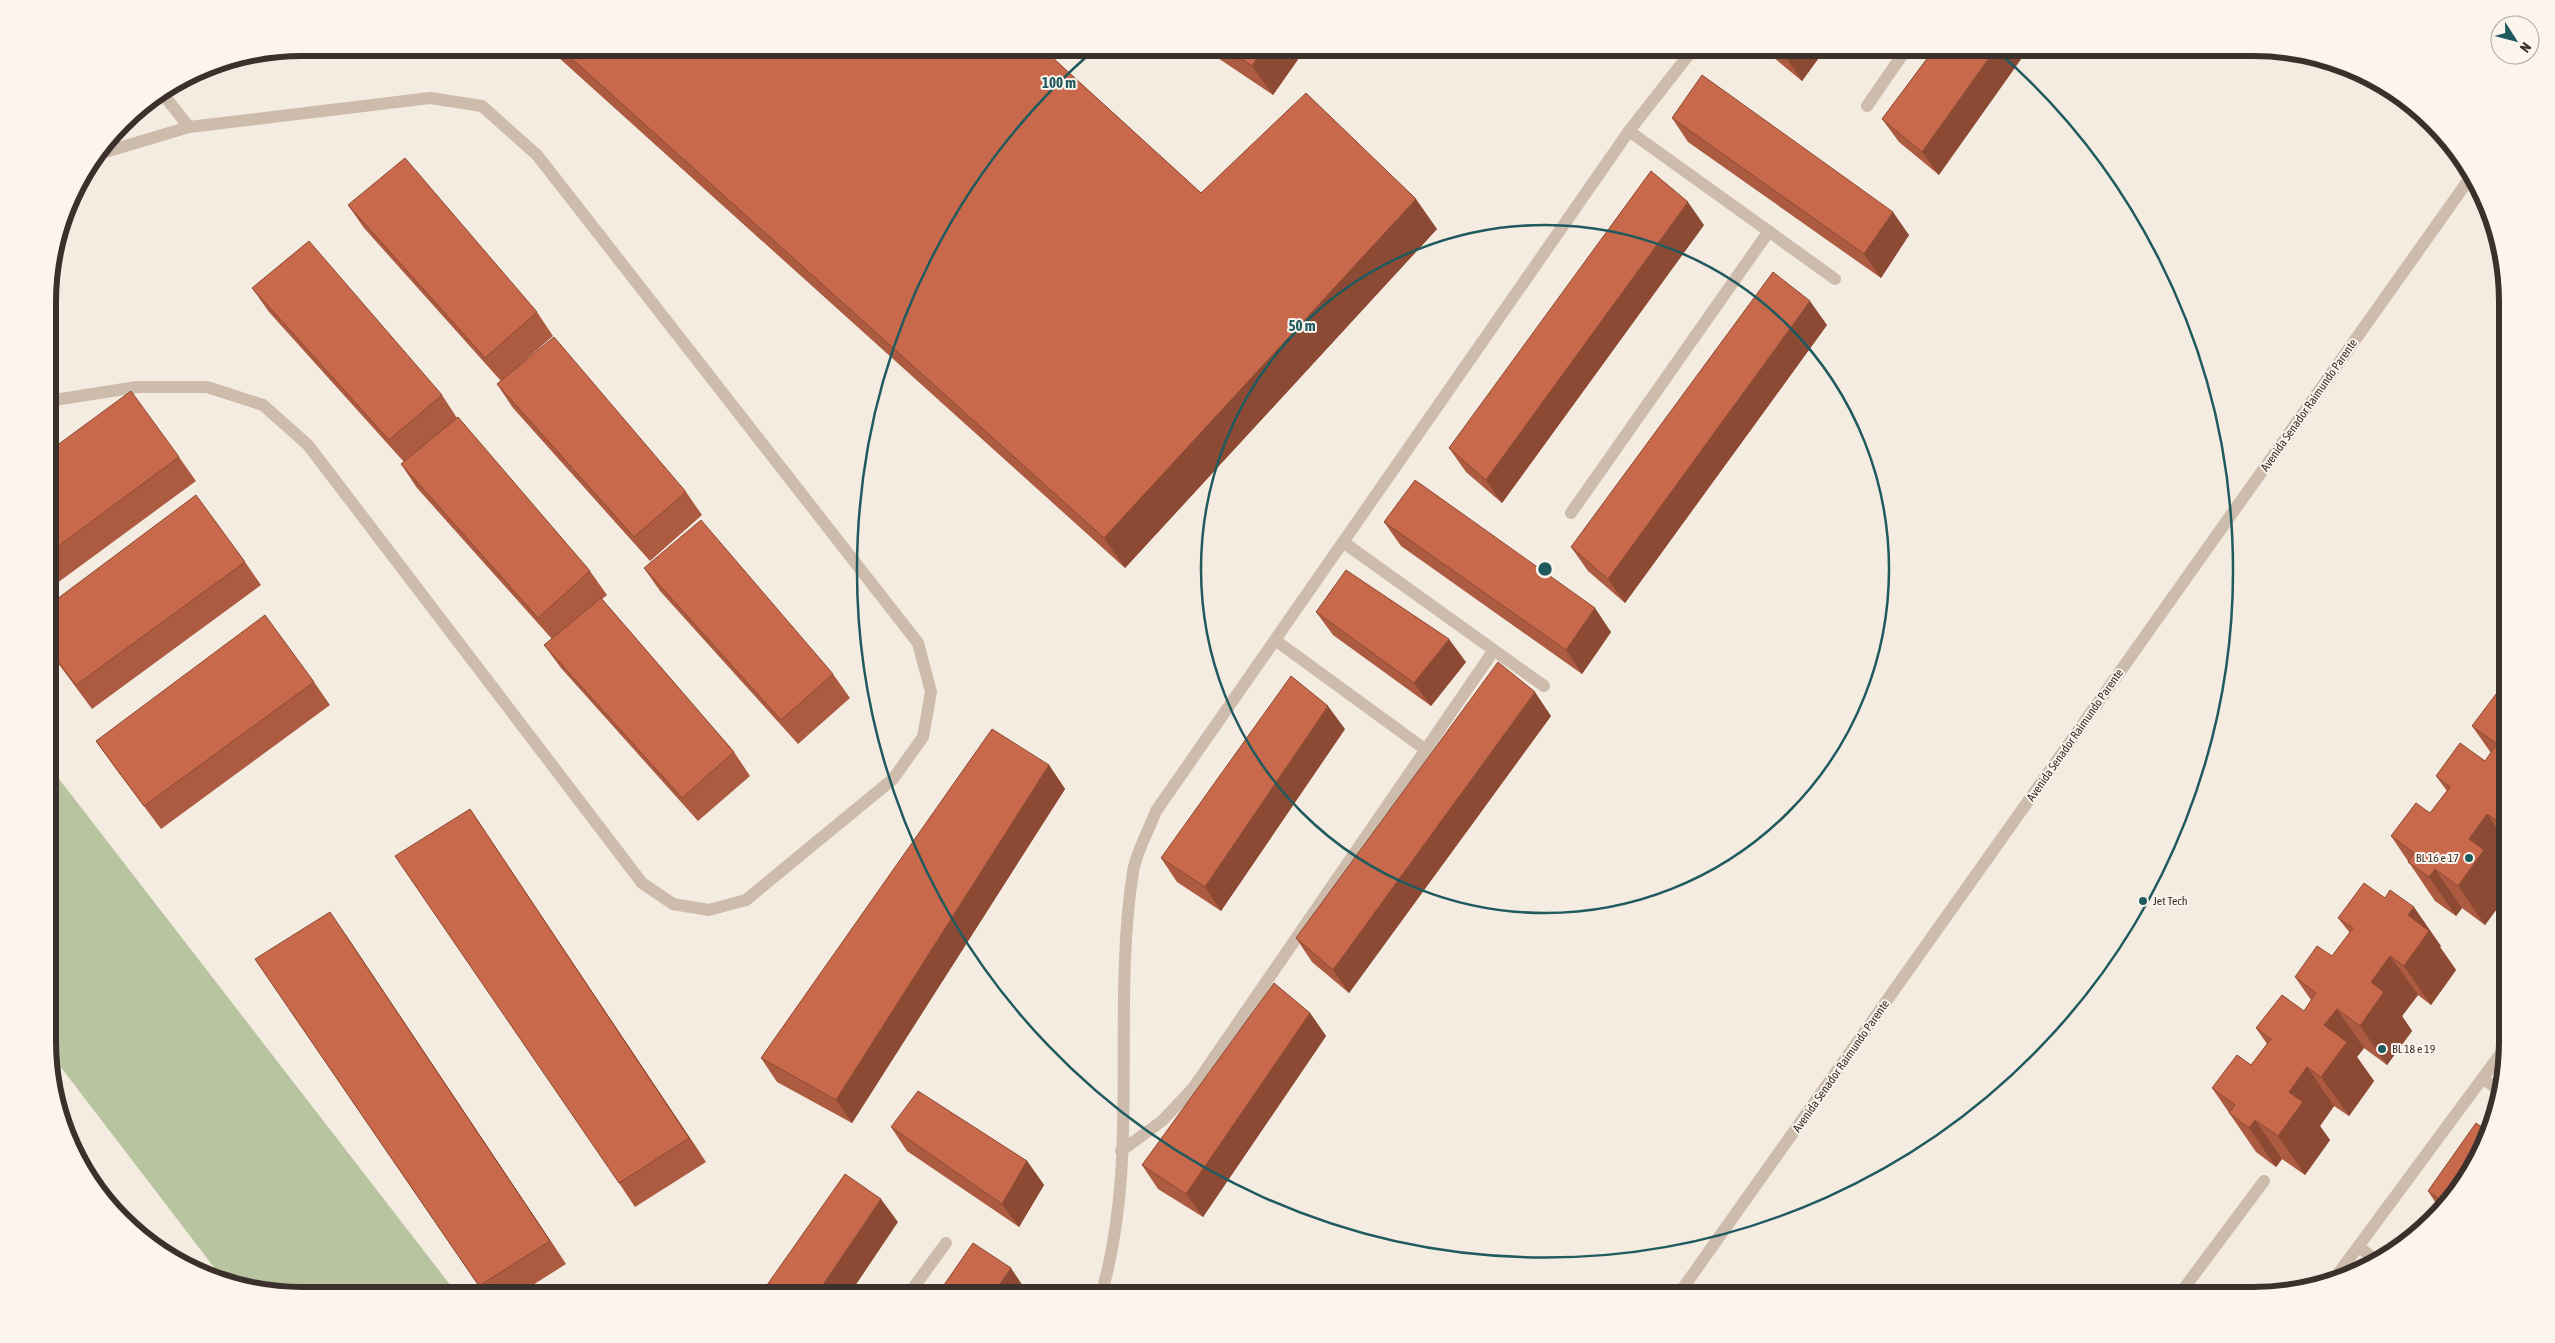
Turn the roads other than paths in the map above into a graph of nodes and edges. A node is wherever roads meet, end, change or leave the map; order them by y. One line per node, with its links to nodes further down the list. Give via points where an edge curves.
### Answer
1 (1688, 56): 6 (street)
2 (1901, 56): 4 (street)
3 (166, 98): 5 (street)
4 (1867, 106)
5 (189, 127): 7 (street); 11 (street, via 430,98 482,106 537,155 918,643 931,692 923,737 893,779 746,900 709,910 673,904 642,883 308,445 263,406 207,387 137,387)
6 (1629, 131): 9 (street); 13 (street)
7 (108, 151)
8 (2467, 182): 29 (street, Avenida Senador Raimundo Parente)
9 (1769, 231): 10 (street); 12 (street)
10 (1835, 279)
11 (56, 400)
12 (1571, 513)
13 (1343, 542): 14 (street); 15 (street)
14 (1275, 640): 17 (street); 21 (street, via 1156,811 1133,870 1126,944)
15 (1494, 650): 16 (street); 17 (street)
16 (1544, 686)
17 (1426, 750): 21 (street, via 1194,1087 1162,1121)
18 (2498, 1058): 19 (street)
19 (2483, 1079): 20 (street); 24 (street)
20 (2494, 1087)
21 (1121, 1151): 28 (street, via 1112,1257)
22 (2264, 1180): 30 (street)
23 (946, 1243): 27 (street)
24 (2359, 1247): 25 (street); 26 (street)
25 (2371, 1256)
26 (2341, 1270)
27 (914, 1287)
28 (1103, 1287)
29 (1684, 1287)
30 (2185, 1287)

